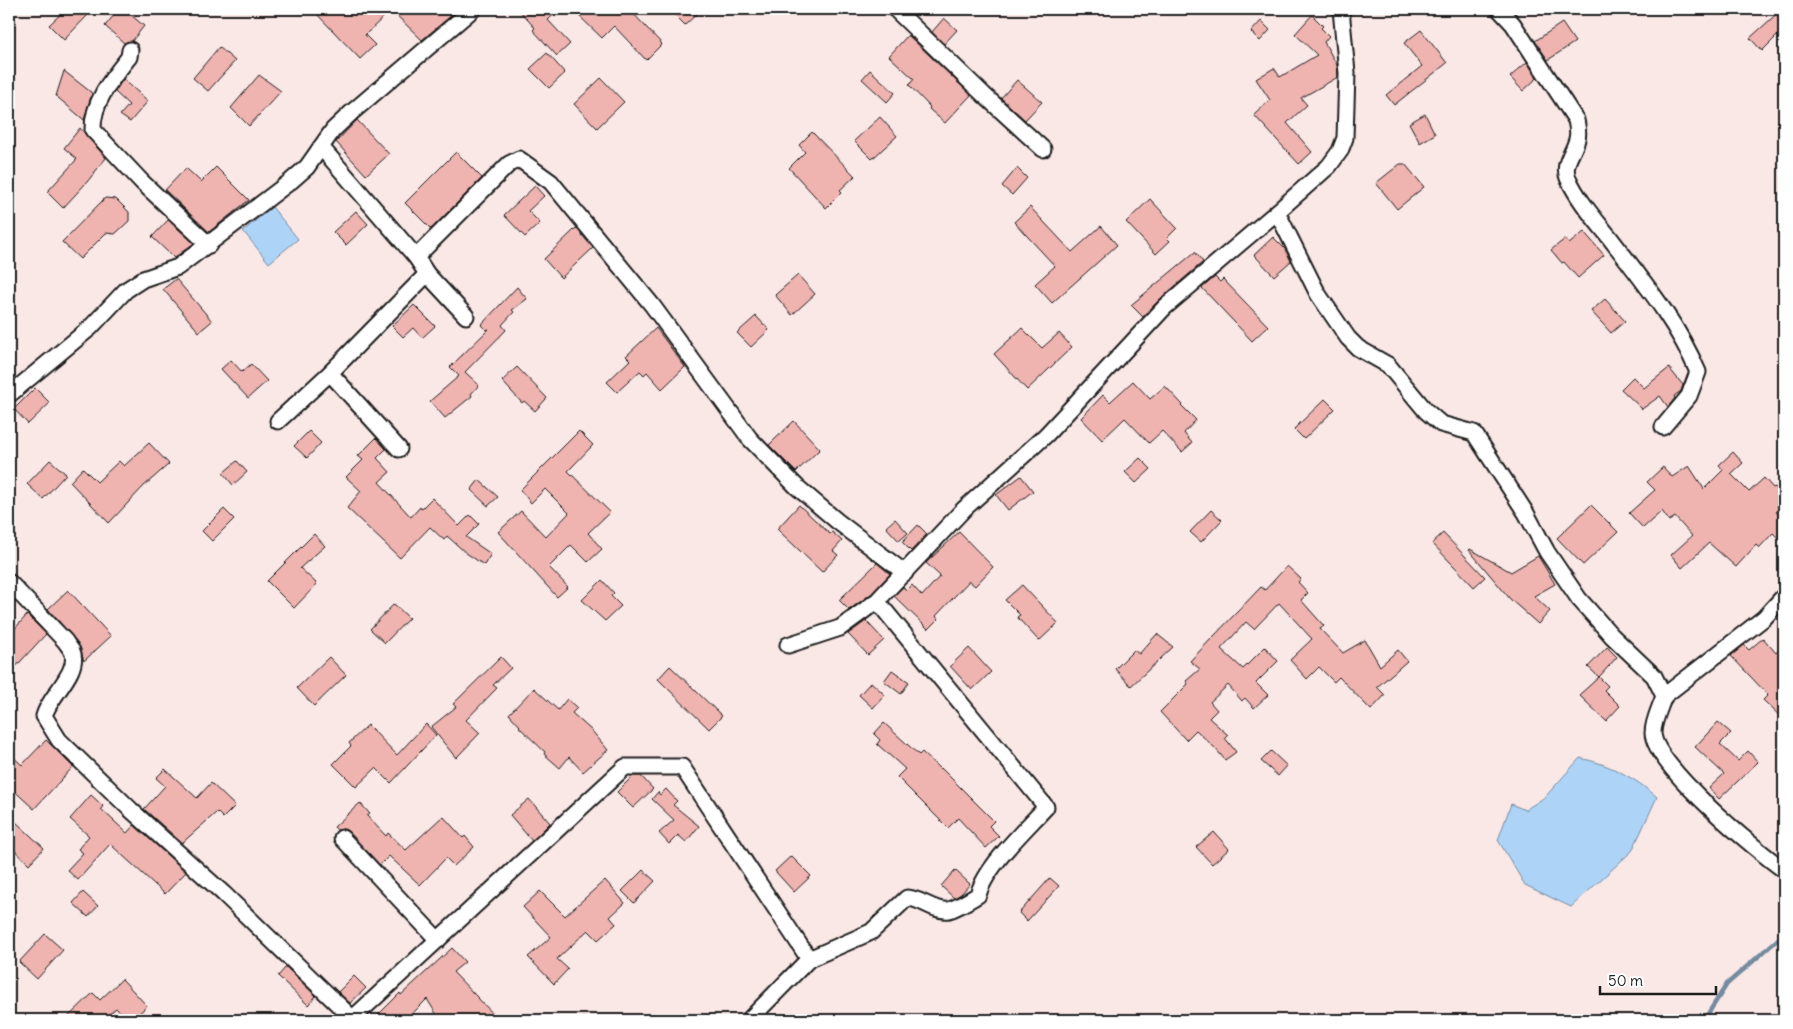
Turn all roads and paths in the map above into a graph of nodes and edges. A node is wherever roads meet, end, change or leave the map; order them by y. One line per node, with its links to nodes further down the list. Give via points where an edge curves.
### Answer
1 (473, 9): 6 (street, via 351,113)
2 (895, 9): 7 (street)
3 (1340, 9): 8 (street, via 1347,73 1345,138 1329,166)
4 (1499, 9): 16 (street, via 1513,24 1576,120 1577,138 1565,168 1568,178 1667,313 1698,372 1689,396)
5 (130, 50): 9 (street, via 129,57 103,93 93,130)
6 (321, 147): 9 (street, via 307,167); 10 (street)
7 (1043, 149)
8 (1277, 212): 18 (street, via 1165,307 1046,435 964,509); 23 (street, via 1318,294 1348,338 1358,348 1388,365 1441,424 1474,433 1579,599 1654,676)
9 (209, 245): 14 (street, via 178,267 143,279 126,290 90,328)
10 (416, 257): 11 (street); 18 (street, via 509,164 519,159 551,182 633,282 750,439 810,498)
11 (427, 274): 12 (street); 13 (street)
12 (466, 316)
13 (330, 373): 15 (street); 17 (street)
14 (9, 395)
15 (278, 421)
16 (1663, 427)
17 (398, 449)
18 (905, 573): 21 (street)
19 (9, 582): 28 (street, via 72,651 71,671 46,707 44,716 59,740)
20 (1784, 596): 23 (street, via 1764,618)
21 (877, 601): 22 (street, via 840,628); 27 (street, via 1046,807 999,860 981,885 978,895 949,910 906,898 870,932)
22 (788, 646)
23 (1664, 696): 25 (street, via 1653,734 1658,750 1676,775 1758,851)
24 (342, 838): 26 (street)
25 (1784, 870)
26 (438, 940): 27 (street, via 625,767 682,768); 28 (street)
27 (809, 959): 29 (street)
28 (353, 1019)
29 (749, 1020)

